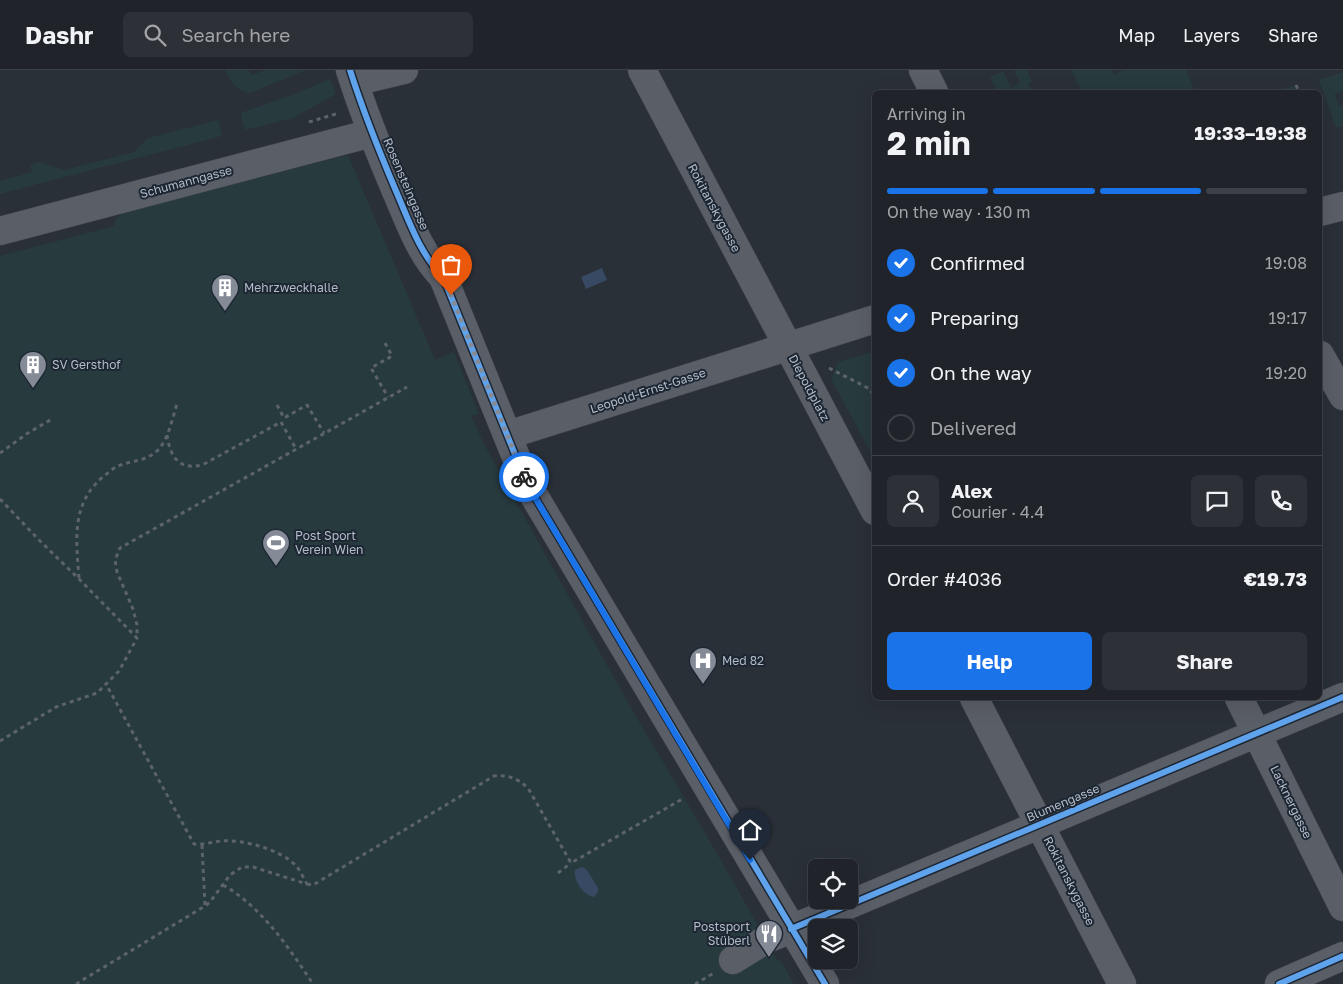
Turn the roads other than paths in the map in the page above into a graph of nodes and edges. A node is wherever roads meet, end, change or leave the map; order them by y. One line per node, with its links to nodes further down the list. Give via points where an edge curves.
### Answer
1 (404, 70): 4 (street)
2 (642, 70): 11 (street, Rokitanskygasse)
3 (923, 70): 5 (street)
4 (352, 76): 6 (street, Rosensteingasse)
5 (933, 90)
6 (372, 133): 9 (street, Schumanngasse); 14 (street, Rosensteingasse, via 412,229 432,266 444,277)
7 (1343, 206): 8 (street)
8 (1322, 211)
9 (0, 231)
10 (872, 320): 11 (street, Diepoldplatz)
11 (787, 346): 14 (street, Leopold-Ernst-Gasse); 15 (street, Diepoldplatz)
12 (1322, 359): 13 (street)
13 (1343, 396)
14 (508, 435): 22 (street, Rosensteingasse, via 527,484)
15 (872, 505)
16 (1343, 697): 19 (street, Blumengasse)
17 (975, 700): 20 (street, Rokitanskygasse)
18 (1240, 700): 19 (street, Lacknergasse)
19 (1257, 734): 20 (street, Blumengasse); 21 (street, Lacknergasse)
20 (1040, 825): 22 (street, Blumengasse); 26 (street, Rokitanskygasse)
21 (1343, 907)
22 (791, 929): 24 (street, Blumengasse, via 765,940); 25 (street, Rosensteingasse)
23 (1343, 956): 27 (street)
24 (734, 960)
25 (824, 984)
26 (1122, 984)
27 (1279, 984)

